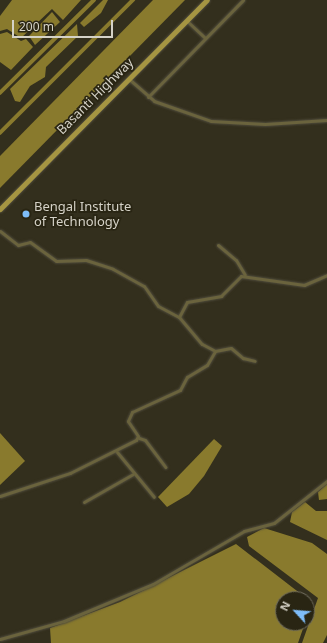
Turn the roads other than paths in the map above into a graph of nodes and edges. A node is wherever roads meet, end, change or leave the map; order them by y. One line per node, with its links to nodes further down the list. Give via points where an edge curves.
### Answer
1 (207, 0): 3 (main road, Basanti Highway)
2 (243, 0): 4 (street)
3 (186, 21): 4 (street); 5 (main road, Basanti Highway)
4 (205, 38): 6 (street)
5 (128, 78): 6 (street); 8 (main road, Basanti Highway)
6 (148, 96): 7 (street, via 186,115 211,121 265,124)
7 (327, 120)
8 (0, 209)
9 (0, 231): 13 (street, via 18,245 30,242 56,261 82,260 105,265 144,286 158,306)
10 (218, 245): 12 (street, via 236,260)
11 (327, 274): 12 (street, via 304,285)
12 (245, 275): 13 (street, via 221,296 187,302)
13 (178, 317): 14 (street, via 202,344)
14 (215, 351): 15 (street, via 231,348 242,358); 16 (street, via 207,365 187,377 180,390 132,412 128,421)
15 (255, 361)
16 (139, 438): 17 (street); 18 (street, via 145,440)
17 (116, 452): 19 (street); 21 (street, via 65,475)
18 (165, 467)
19 (133, 474): 22 (street); 23 (street)
20 (327, 481): 24 (street, via 274,523 244,531 153,584 64,620)
21 (0, 496)
22 (154, 497)
23 (84, 502)
24 (0, 639)

